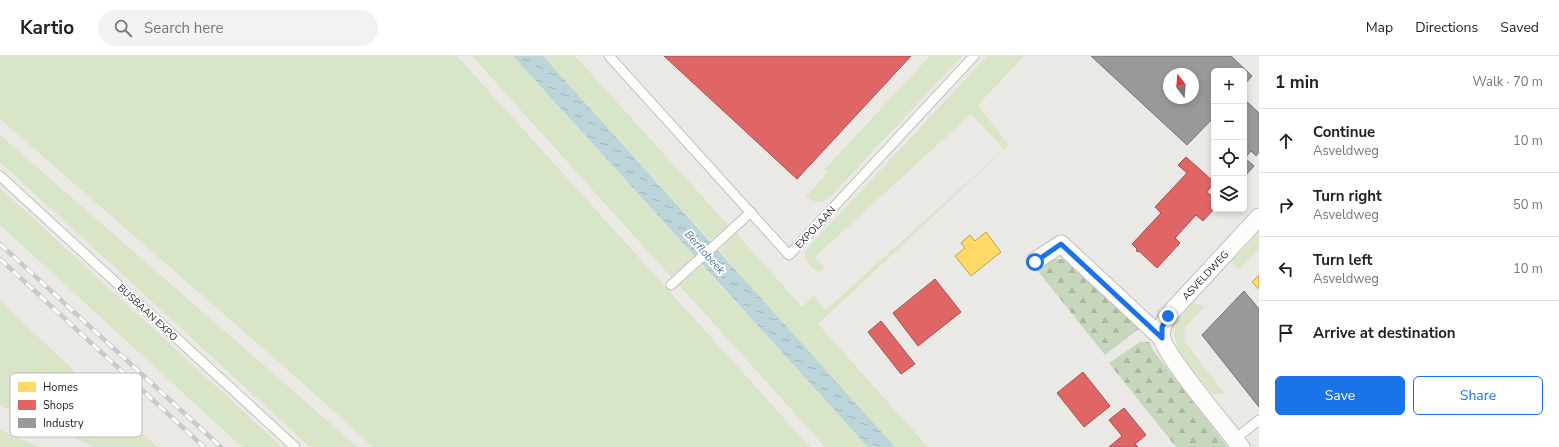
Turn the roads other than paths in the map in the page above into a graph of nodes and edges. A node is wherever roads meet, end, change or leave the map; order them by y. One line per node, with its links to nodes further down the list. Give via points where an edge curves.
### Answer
1 (609, 56): 4 (lane, EXPOLAAN)
2 (974, 56): 4 (lane, EXPOLAAN, via 789,255)
3 (0, 176): 11 (lane, BUSBAAN EXPO)
4 (751, 212): 7 (lane)
5 (1259, 217): 8 (street, ASVELDWEG, via 1173,310 1162,327)
6 (1035, 262): 8 (street, via 1061,244)
7 (671, 285)
8 (1162, 338): 10 (street, via 1162,343 1173,360)
9 (1259, 420): 10 (lane)
10 (1238, 443)
11 (295, 447)

